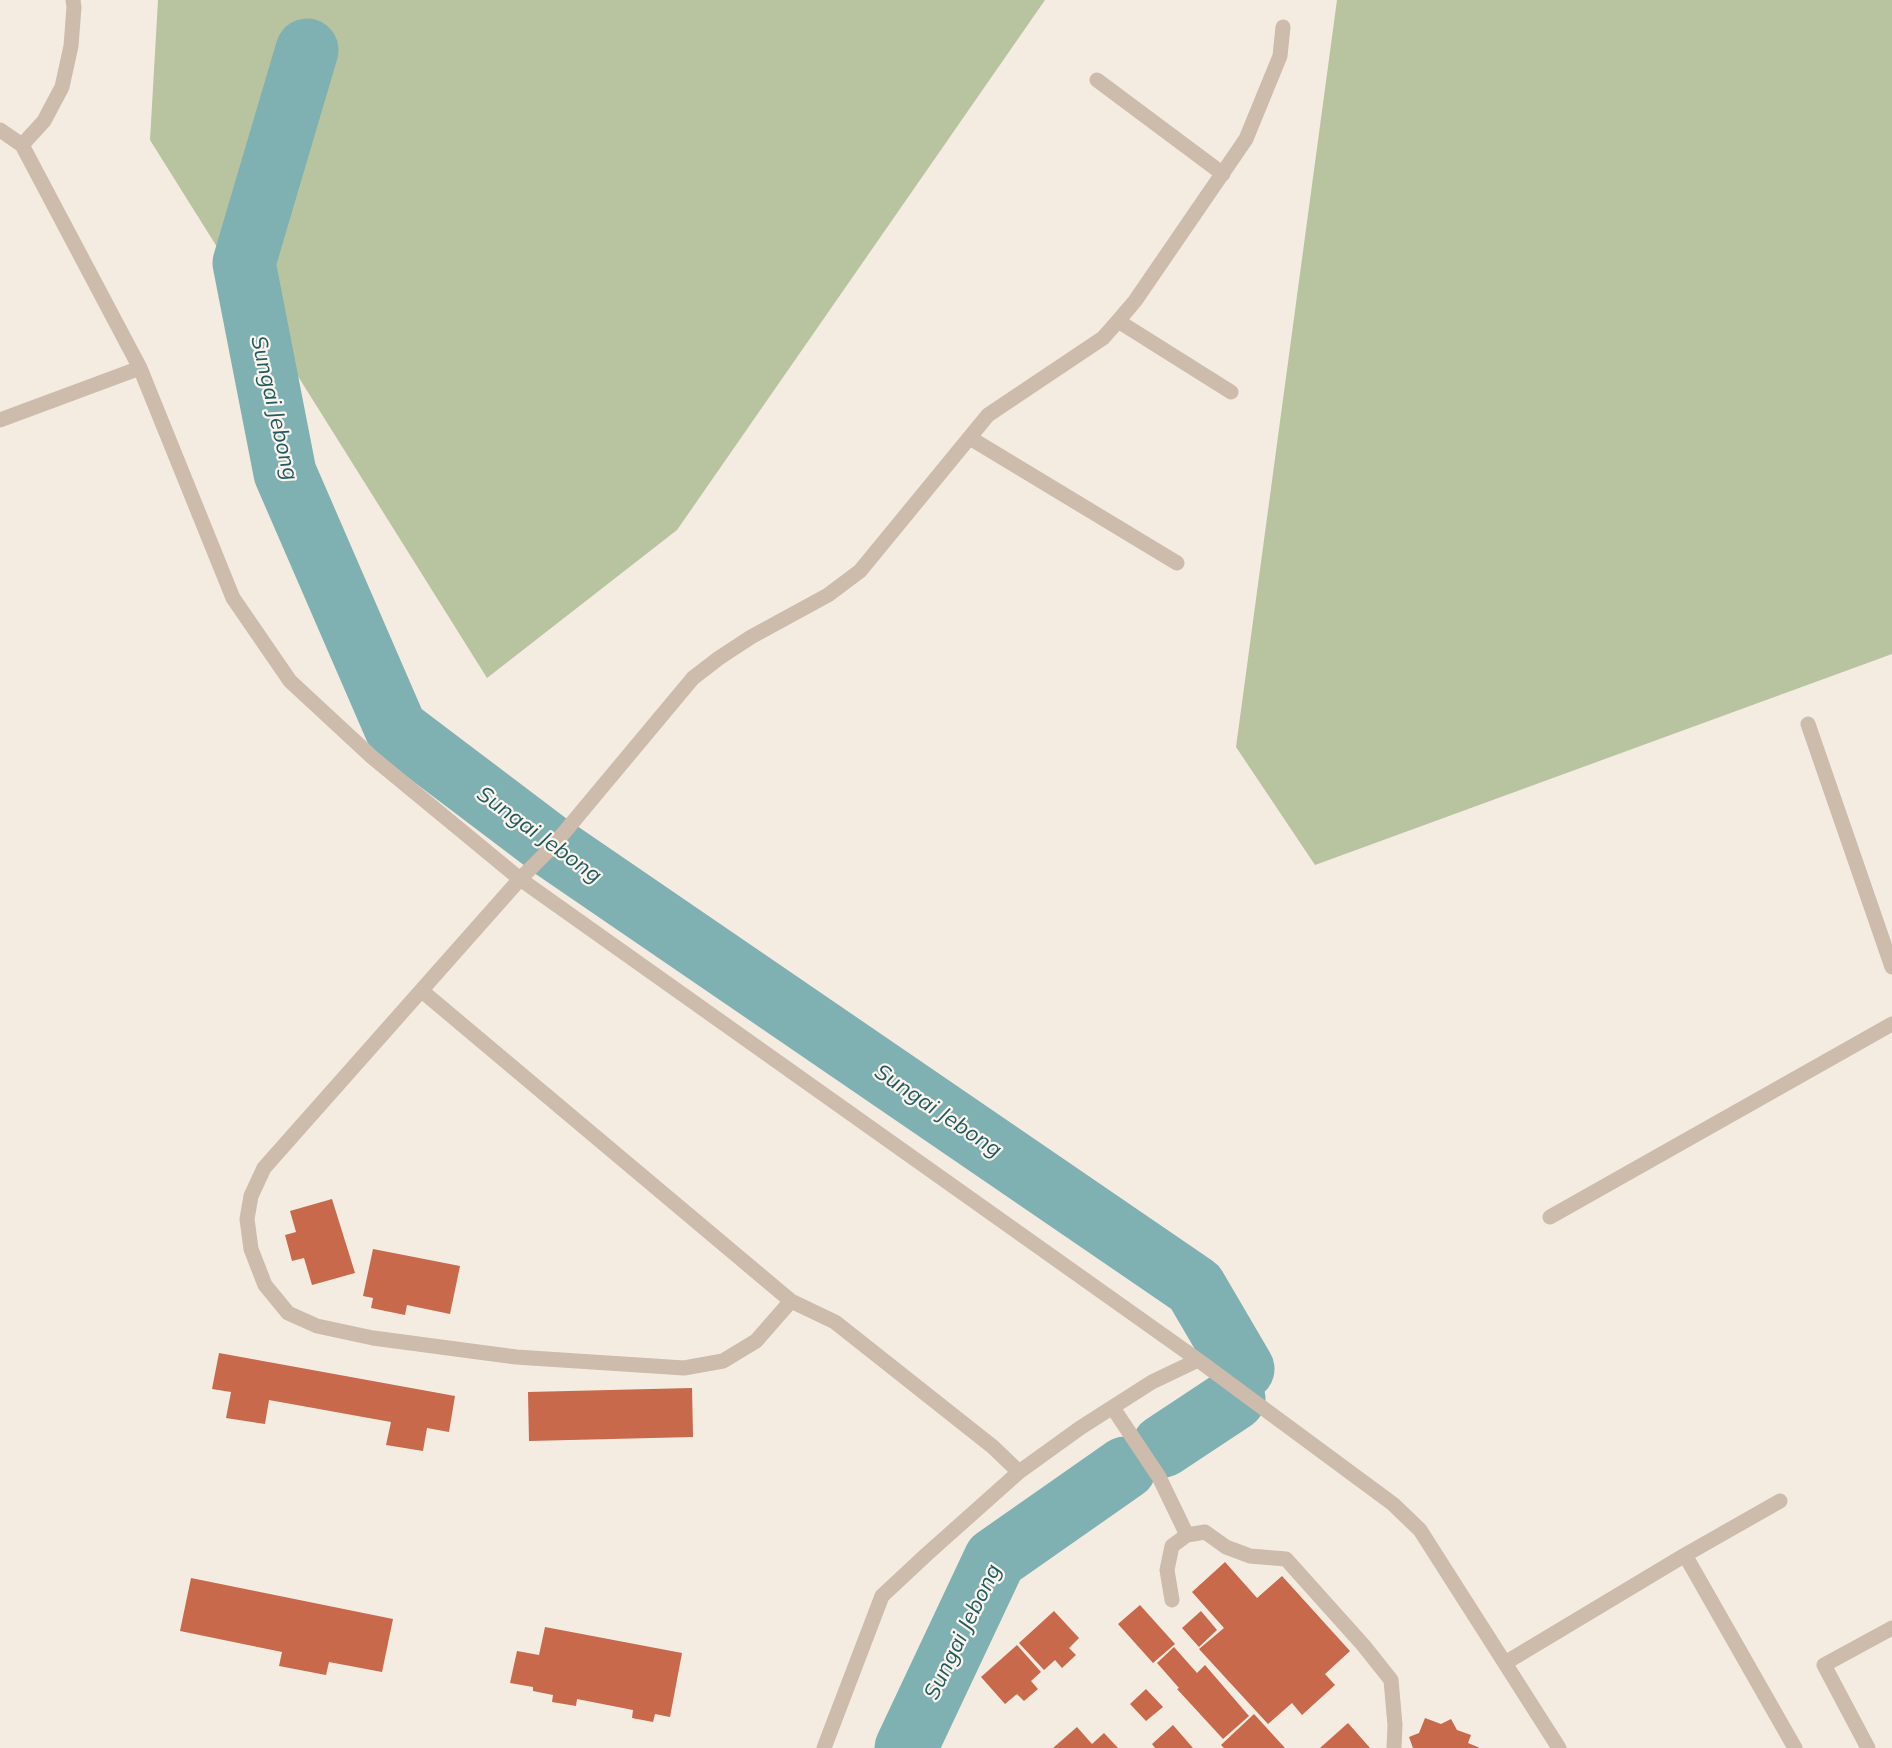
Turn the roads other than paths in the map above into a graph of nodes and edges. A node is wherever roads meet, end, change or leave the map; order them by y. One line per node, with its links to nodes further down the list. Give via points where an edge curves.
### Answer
1 (73, 0): 5 (street, via 72,46 62,87 44,121)
2 (1283, 27): 6 (street, via 1280,56 1246,140)
3 (1097, 80): 6 (street)
4 (0, 130): 5 (street)
5 (22, 145): 8 (street)
6 (1223, 174): 7 (street)
7 (1119, 321): 9 (street); 11 (street, via 1103,338 988,415)
8 (141, 368): 10 (street); 14 (street, via 232,598 290,681 372,757)
9 (1231, 392)
10 (0, 420)
11 (970, 438): 12 (street); 14 (street, via 860,571 828,595 743,642 693,678 552,847)
12 (1177, 563)
13 (1808, 724): 15 (street)
14 (520, 879): 16 (street); 20 (street)
15 (1892, 967)
16 (422, 991): 19 (street); 19 (street, via 264,1168 251,1196 247,1219 251,1249 265,1285 288,1313 317,1326 373,1338 516,1357 684,1368 723,1361 756,1341)
17 (1892, 1024): 18 (street)
18 (1550, 1217)
19 (791, 1301): 22 (street, via 836,1322)
20 (1198, 1360): 21 (street, via 1152,1382); 28 (street, via 1393,1504 1420,1530)
21 (1113, 1408): 22 (street); 24 (street, via 1160,1477)
22 (1019, 1472): 29 (street, via 882,1596)
23 (1780, 1501): 25 (street)
24 (1186, 1535): 26 (street, via 1172,1546 1167,1570); 30 (street, via 1204,1532 1226,1547 1250,1556 1286,1558 1391,1680)
25 (1685, 1555): 28 (street); 32 (street)
26 (1172, 1600)
27 (1892, 1628): 33 (street, via 1824,1665)
28 (1506, 1663): 31 (street)
29 (824, 1748)
30 (1394, 1748)
31 (1559, 1748)
32 (1795, 1748)
33 (1868, 1748)

